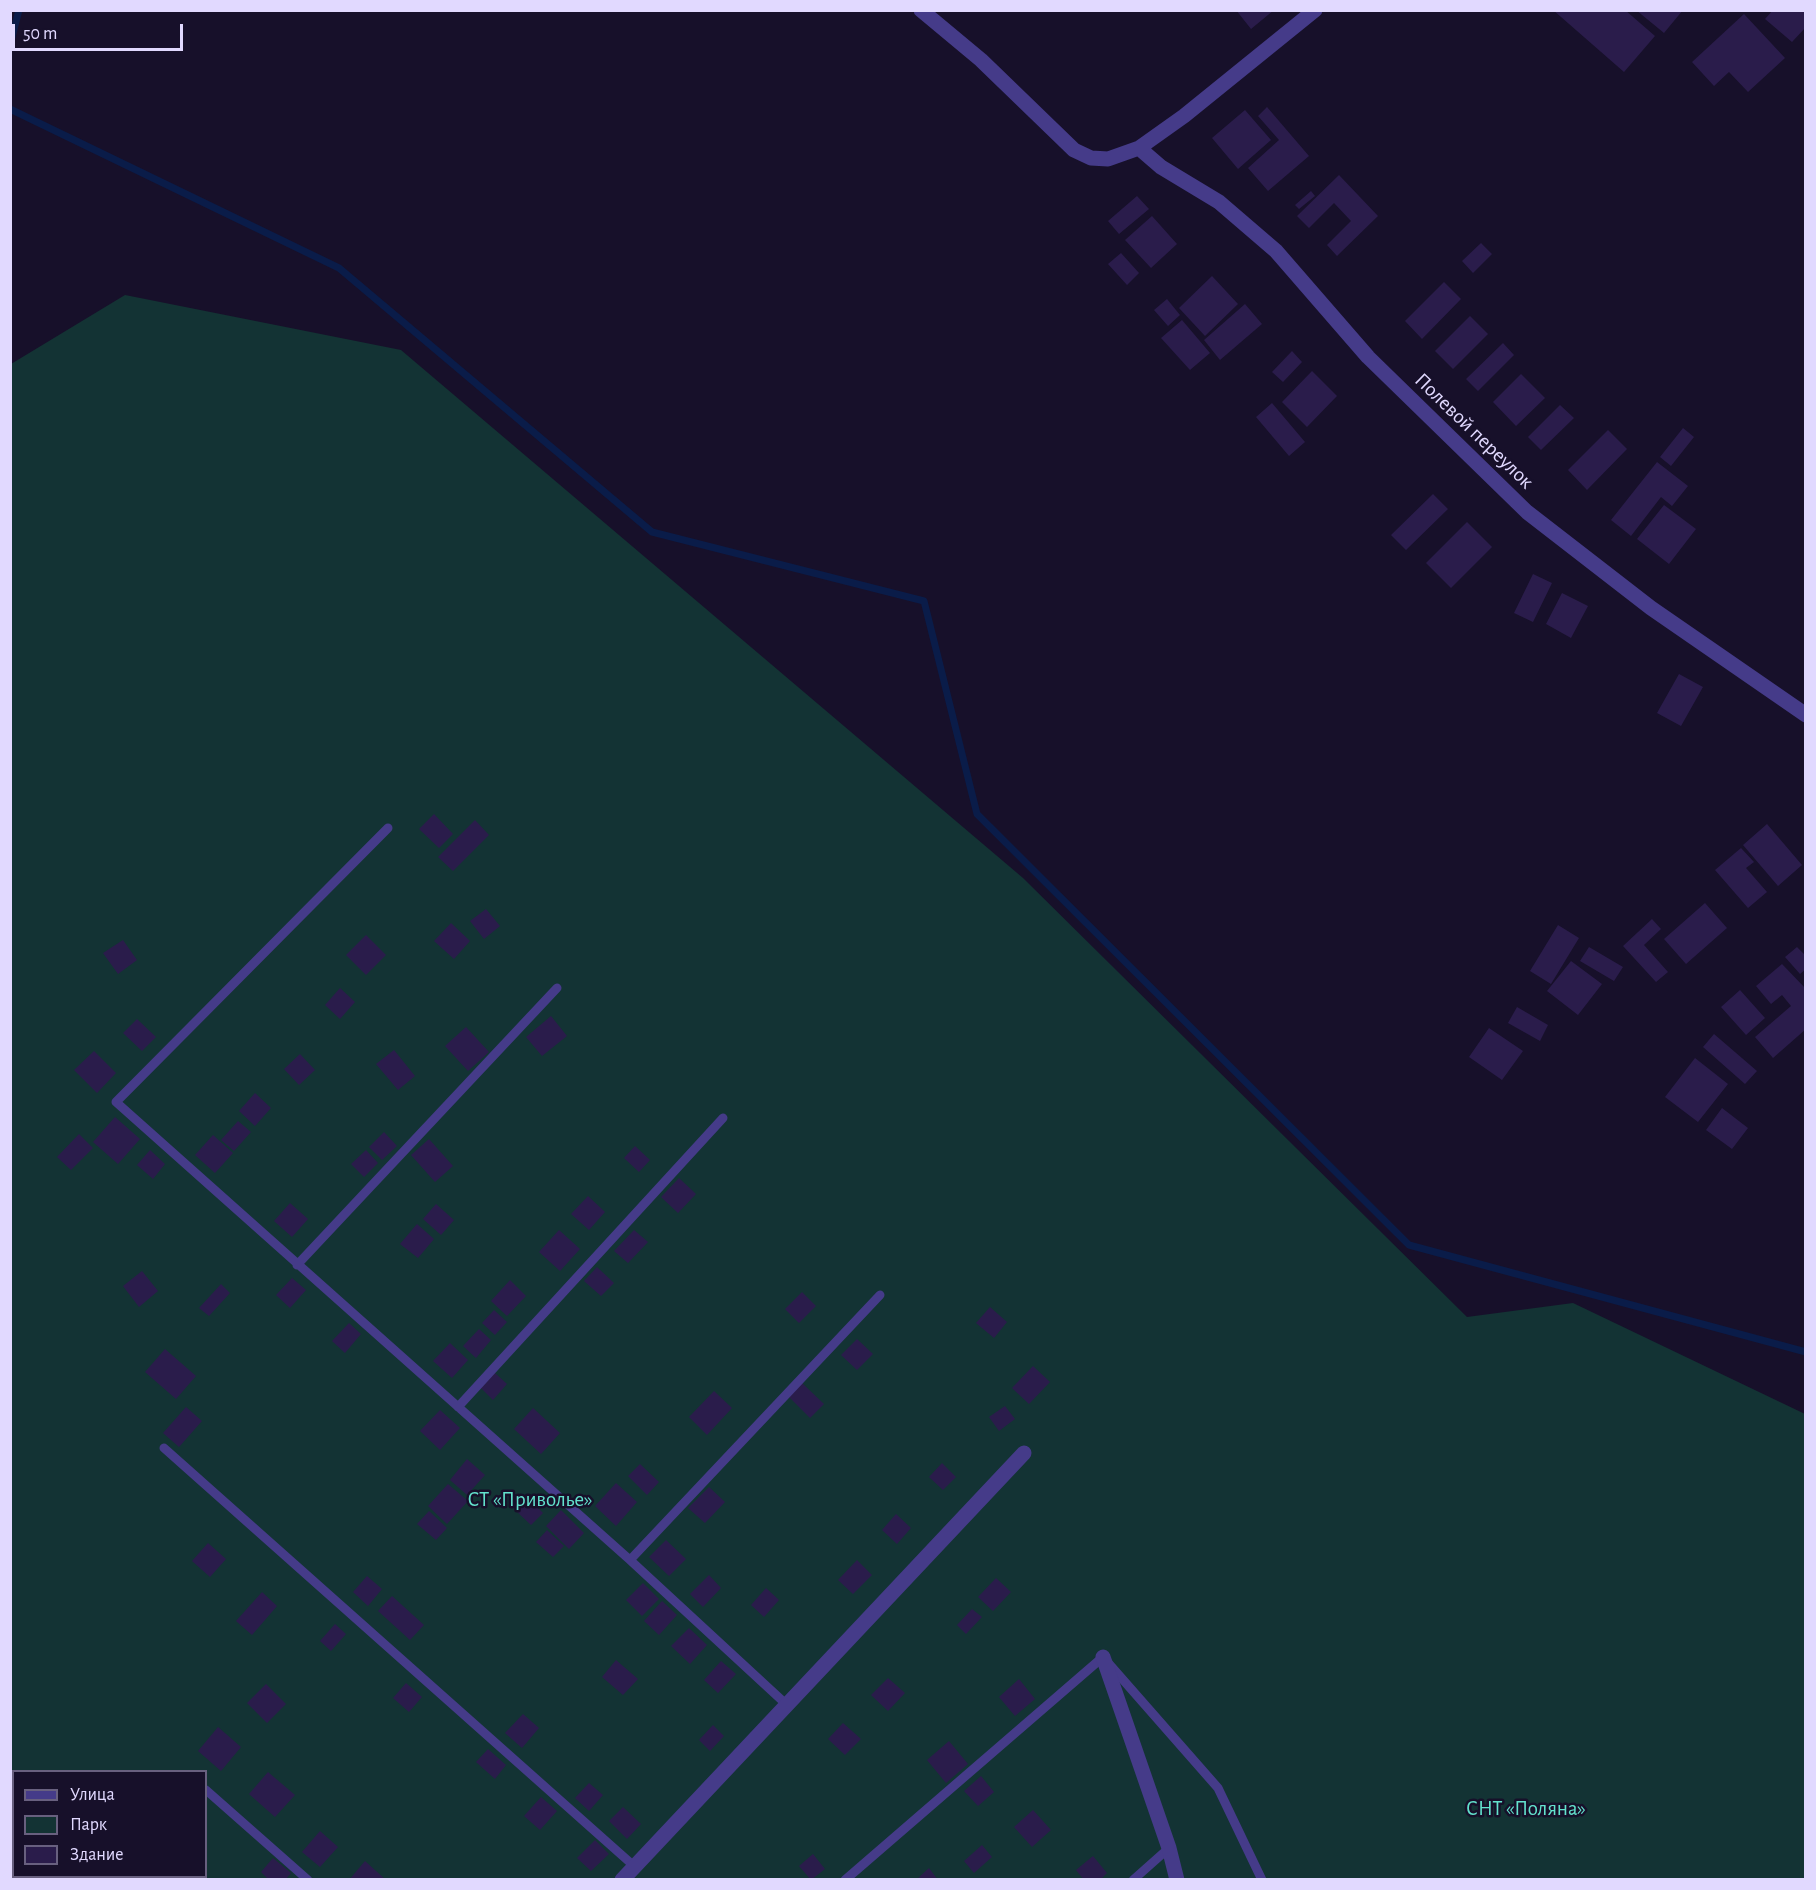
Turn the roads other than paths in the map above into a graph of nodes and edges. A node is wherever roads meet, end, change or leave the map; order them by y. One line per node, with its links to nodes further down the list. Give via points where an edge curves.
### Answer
1 (921, 10): 3 (street, via 981,60 1074,150 1091,158 1108,159)
2 (1315, 10): 3 (street)
3 (1139, 148): 4 (street, Полевой переулок, via 1219,202 1276,251 1368,357 1527,512 1651,608)
4 (1806, 715)
5 (388, 828): 8 (lane, via 116,1102)
6 (557, 988): 8 (lane)
7 (723, 1118): 10 (lane)
8 (297, 1265): 10 (lane)
9 (880, 1295): 13 (lane)
10 (458, 1407): 13 (lane)
11 (164, 1448): 18 (lane)
12 (1024, 1453): 15 (street)
13 (630, 1560): 15 (lane)
14 (1103, 1657): 17 (street); 21 (lane); 24 (lane, via 1218,1788)
15 (787, 1705): 18 (street)
16 (207, 1791): 19 (lane)
17 (1169, 1848): 22 (lane); 23 (street)
18 (634, 1866): 20 (street)
19 (308, 1880)
20 (622, 1880)
21 (845, 1880)
22 (1133, 1880)
23 (1177, 1880)
24 (1262, 1880)

